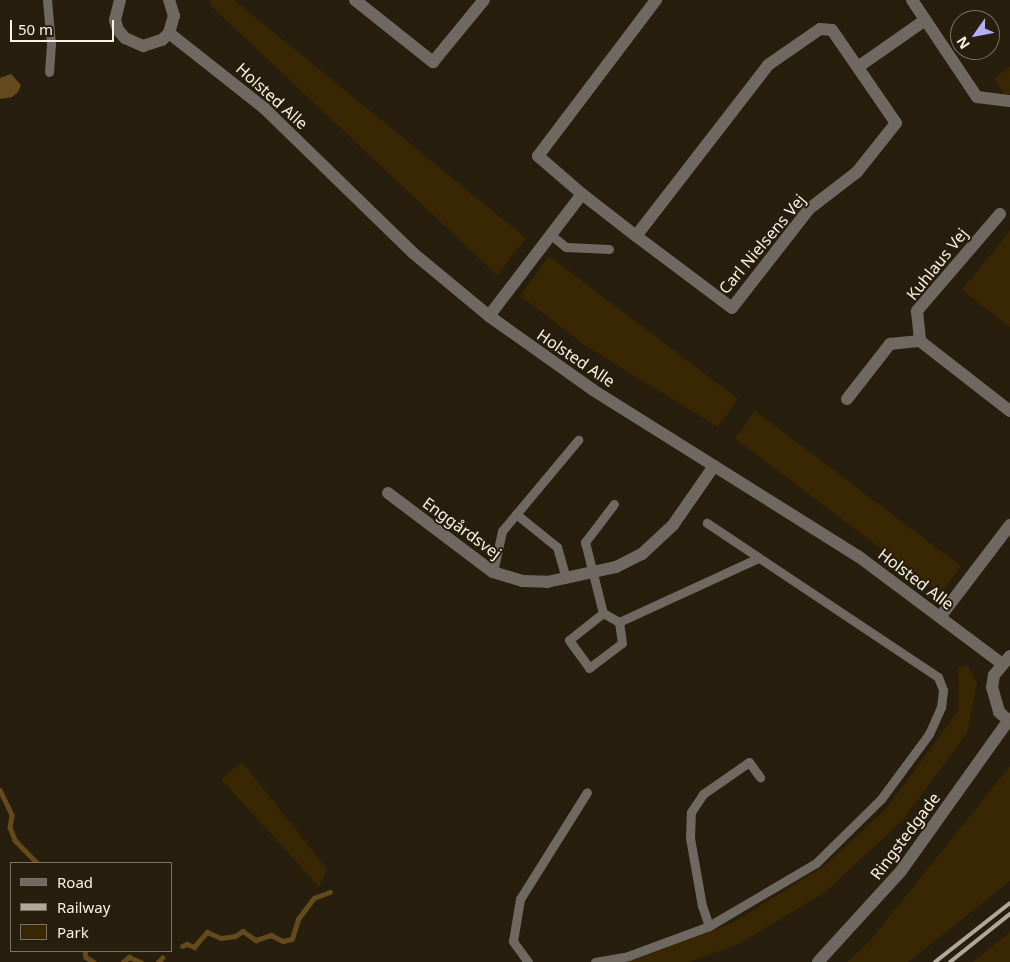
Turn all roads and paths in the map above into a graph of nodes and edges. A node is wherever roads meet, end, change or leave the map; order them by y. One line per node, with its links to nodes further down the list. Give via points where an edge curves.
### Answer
1 (47, 0): 11 (lane, via 52,44)
2 (120, 0): 9 (street, via 115,20 125,38 133,44 148,46)
3 (168, 0): 9 (street, via 174,16)
4 (354, 0): 5 (street, via 433,62)
5 (484, 0)
6 (656, 0): 13 (street, Carl Nielsens Vej, via 538,156)
7 (912, 0): 8 (street)
8 (926, 20): 10 (street); 12 (street, via 977,96)
9 (169, 33): 18 (street, Holsted Alle, via 264,108 413,253)
10 (858, 67): 16 (street, Carl Nielsens Vej, via 832,30 826,28 768,65); 16 (street, Carl Nielsens Vej, via 896,123 857,172 809,209 732,308)
11 (49, 72)
12 (1010, 101)
13 (582, 194): 15 (street); 16 (street, Carl Nielsens Vej)
14 (1000, 214): 19 (street, Kuhlaus Vej, via 917,311)
15 (551, 235): 17 (lane, via 566,247); 18 (street)
16 (636, 236)
17 (609, 249)
18 (489, 316): 23 (street, Holsted Alle, via 586,385)
19 (920, 341): 20 (street, via 890,344); 21 (street)
20 (847, 399)
21 (1010, 411)
22 (578, 440): 26 (lane)
23 (714, 466): 31 (street, Enggårdsvej, via 661,539 642,554); 34 (street, Holsted Alle, via 858,556)
24 (388, 493): 30 (street, Enggårdsvej)
25 (614, 504): 31 (lane, via 585,542)
26 (516, 514): 30 (lane, via 499,536); 32 (lane, via 558,547)
27 (707, 523): 29 (lane)
28 (1010, 525): 34 (street)
29 (758, 558): 35 (lane); 40 (lane, via 938,677 943,696 929,734 882,799 837,845 811,866)
30 (493, 572): 32 (street, Enggårdsvej, via 535,582)
31 (592, 574): 32 (street, Enggårdsvej); 33 (lane)
32 (566, 579)
33 (603, 613): 35 (lane); 35 (lane, via 569,640 589,668 622,643)
34 (940, 617): 36 (street, Holsted Alle)
35 (618, 622)
36 (1005, 660): 37 (street, via 992,687 999,712)
37 (1009, 721): 43 (street, Ringstedgade, via 901,871)
38 (760, 777): 40 (lane, via 749,762 702,794 691,812 690,838 702,906)
39 (587, 792): 41 (lane, via 520,899 513,941)
40 (709, 926): 42 (lane, via 628,956)
41 (528, 962)
42 (596, 962)
43 (818, 962)

